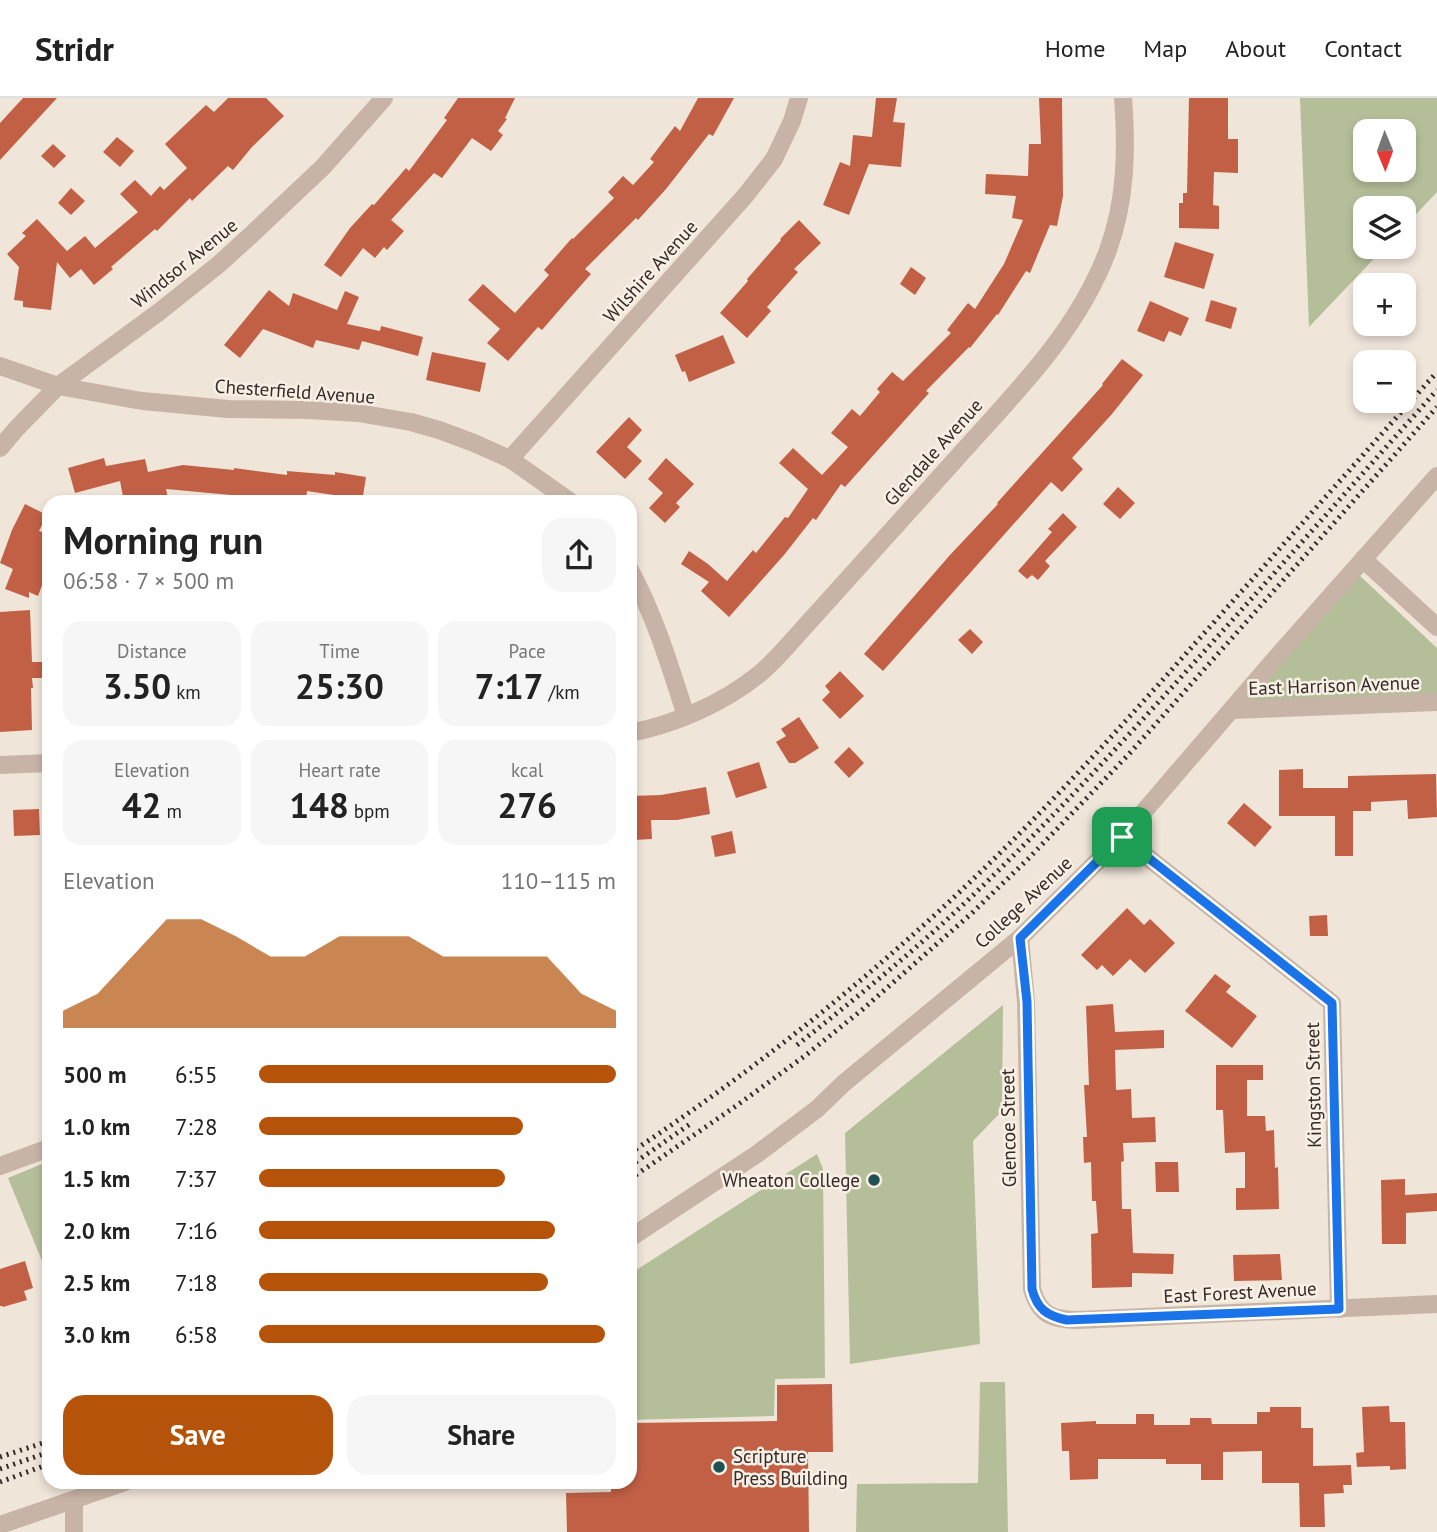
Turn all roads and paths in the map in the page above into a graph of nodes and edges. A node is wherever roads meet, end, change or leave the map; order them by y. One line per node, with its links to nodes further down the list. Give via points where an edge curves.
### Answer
1 (384, 98): 5 (street, Windsor Avenue, via 323,167 218,265)
2 (799, 98): 7 (street, Wilshire Avenue, via 779,149 746,196)
3 (1124, 98): 15 (street, Glendale Avenue, via 1126,160 1117,220 1098,276 1069,326 782,653 730,695)
4 (0, 366): 5 (street, Chesterfield Avenue)
5 (58, 386): 6 (street, Windsor Avenue); 7 (street, Chesterfield Avenue, via 142,401 308,410 411,422)
6 (0, 448)
7 (510, 459): 9 (street, Chesterfield Avenue)
8 (1437, 476): 10 (street, College Avenue)
9 (561, 495)
10 (1363, 559): 12 (street); 14 (street, College Avenue)
11 (637, 583): 15 (street)
12 (1437, 627)
13 (1437, 702): 14 (street, East Harrison Avenue)
14 (1232, 710): 19 (street, College Avenue)
15 (687, 716): 16 (street, Glendale Avenue)
16 (637, 732)
17 (42, 762): 18 (street)
18 (0, 765)
19 (1122, 837): 20 (street, College Avenue); 25 (street, Kingston Street, via 1332,1003)
20 (1020, 938): 23 (street, College Avenue, via 817,1109); 26 (street, Glencoe Street, via 1027,1002 1032,1289)
21 (42, 1151): 22 (street)
22 (0, 1166)
23 (637, 1234)
24 (1437, 1304): 25 (street, East Forest Avenue)
25 (1339, 1309): 26 (street, East Forest Avenue, via 1078,1320)
26 (1046, 1314)
27 (105, 1489): 28 (street)
28 (74, 1500): 29 (street); 30 (street)
29 (0, 1525)
30 (74, 1532)

